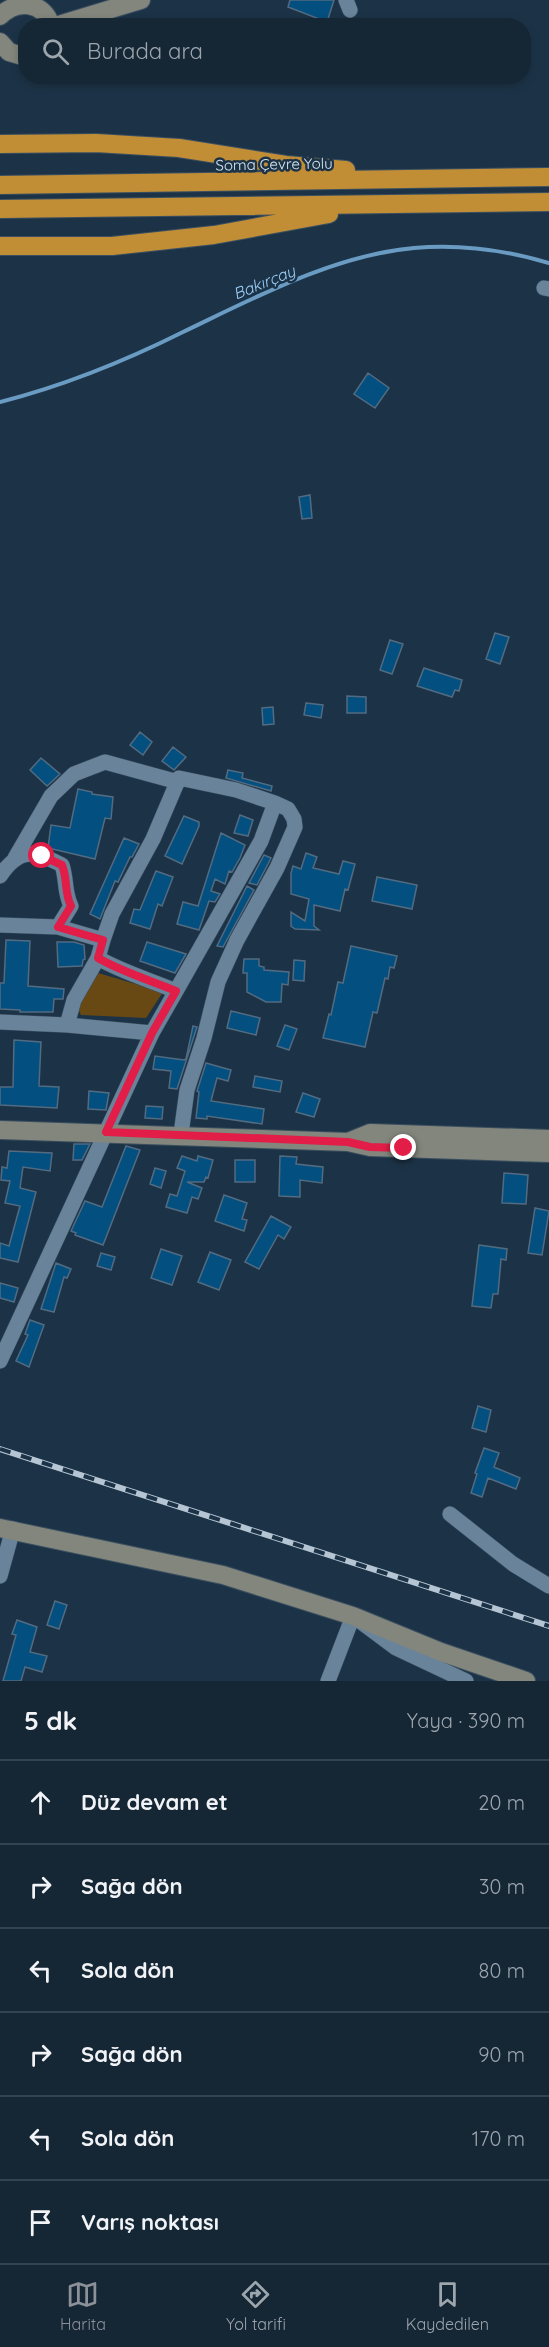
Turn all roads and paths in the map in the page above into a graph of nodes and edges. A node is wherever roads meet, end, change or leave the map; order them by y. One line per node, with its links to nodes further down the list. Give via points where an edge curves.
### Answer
1 (141, 0): 5 (main road)
2 (19, 1): 3 (main road); 4 (main road, via 44,10)
3 (0, 16)
4 (48, 18)
5 (80, 18)
6 (0, 144): 8 (highway, via 96,143 179,148 286,165)
7 (549, 177): 8 (highway, Soma Çevre Yolu)
8 (452, 179): 9 (highway, Soma Çevre Yolu)
9 (0, 185)
10 (549, 202): 11 (highway)
11 (410, 203): 12 (highway); 13 (highway, via 180,239 112,246)
12 (0, 209)
13 (0, 246)
14 (178, 782): 15 (street, via 179,778 191,779); 16 (street, via 105,762 74,774 51,795); 20 (street, via 153,839 112,914)
15 (275, 803): 22 (street, via 261,841); 28 (street, via 288,809 295,827 218,982 188,1090)
16 (15, 858): 17 (street); 19 (street, via 33,853 62,865 65,894 71,906)
17 (0, 876)
18 (0, 925): 19 (street)
19 (58, 927): 20 (street)
20 (103, 940): 21 (street)
21 (98, 958): 22 (street); 24 (street, via 74,1000)
22 (176, 991): 25 (street)
23 (0, 1022): 24 (street)
24 (67, 1025): 25 (street)
25 (152, 1033): 27 (street)
26 (0, 1130): 27 (main road)
27 (106, 1132): 28 (main road); 32 (street)
28 (181, 1134): 30 (main road)
29 (549, 1138): 30 (main road, via 370,1133)
30 (348, 1142): 31 (main road, via 370,1147)
31 (549, 1153)
32 (0, 1361)
33 (450, 1514): 37 (street, via 513,1564)
34 (7, 1528): 35 (street); 38 (main road, via 223,1575)
35 (2, 1559): 36 (street)
36 (0, 1576)
37 (549, 1586)
38 (354, 1616): 39 (street); 40 (street, via 396,1648); 41 (main road)
39 (328, 1681)
40 (466, 1681)
41 (526, 1681)

